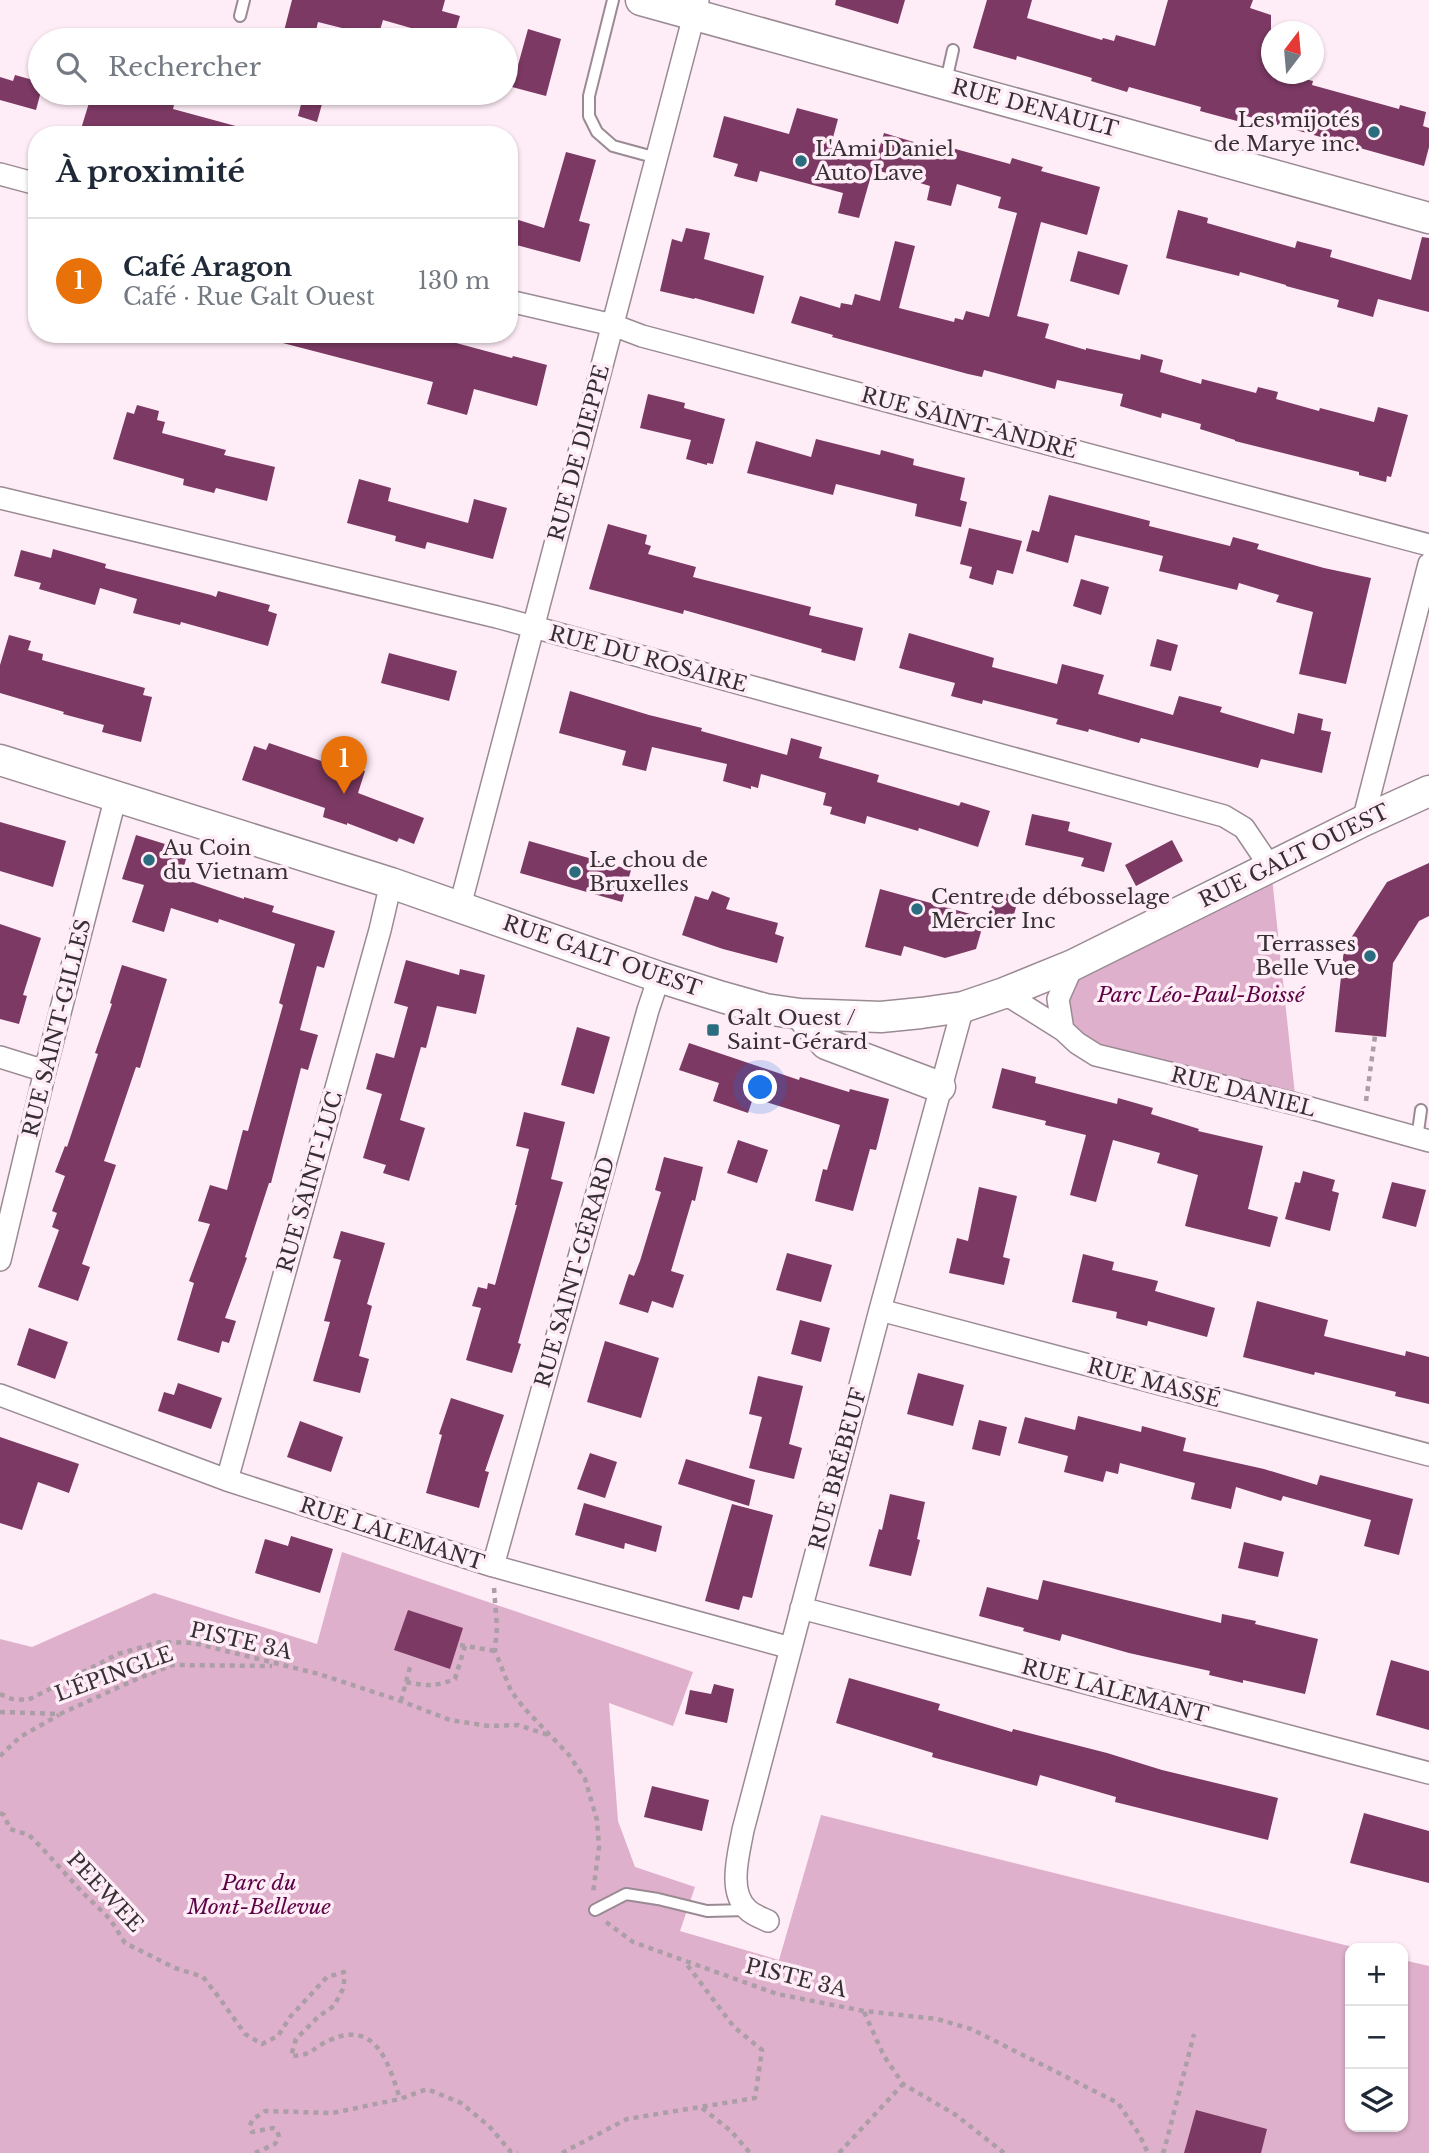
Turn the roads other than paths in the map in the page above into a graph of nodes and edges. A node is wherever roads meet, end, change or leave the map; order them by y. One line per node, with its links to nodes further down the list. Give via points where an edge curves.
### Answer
1 (244, 0): 5 (lane)
2 (613, 0): 8 (lane, via 589,96 589,116 597,132 613,146)
3 (641, 0): 4 (main road, RUE DENAULT)
4 (696, 7): 7 (main road, RUE DENAULT); 8 (street, RUE DE DIEPPE)
5 (240, 16)
6 (953, 50): 7 (lane)
7 (945, 83): 11 (main road, RUE DENAULT)
8 (657, 158): 13 (street, RUE DE DIEPPE)
9 (0, 174): 10 (street)
10 (28, 182)
11 (1429, 218)
12 (518, 303): 13 (street, RUE SAINT-ANDRÉ)
13 (613, 325): 15 (street, RUE SAINT-ANDRÉ); 17 (street, RUE DE DIEPPE)
14 (0, 498): 17 (street, RUE DU ROSAIRE)
15 (1429, 545)
16 (1429, 564): 21 (street)
17 (533, 628): 22 (street, RUE DU ROSAIRE, via 1224,816 1244,828); 24 (street, RUE DE DIEPPE)
18 (0, 760): 20 (main road, RUE GALT OUEST)
19 (1429, 791): 21 (main road, RUE GALT OUEST)
20 (116, 796): 23 (main road, RUE GALT OUEST); 32 (street, RUE SAINT-GILLES)
21 (1363, 821): 22 (main road, RUE GALT OUEST)
22 (1271, 868): 25 (main road, RUE GALT OUEST)
23 (391, 883): 24 (main road, RUE GALT OUEST); 40 (street, RUE SAINT-LUC)
24 (460, 906): 26 (main road, RUE GALT OUEST)
25 (1073, 964): 27 (main road, RUE GALT OUEST); 30 (street, via 1058,999)
26 (659, 977): 29 (main road, RUE GALT OUEST, via 765,1009); 41 (street, RUE SAINT-GÉRARD)
27 (1004, 993): 28 (main road, RUE GALT OUEST); 30 (street, RUE DANIEL)
28 (963, 1007): 29 (main road, RUE GALT OUEST, via 881,1017); 33 (street, RUE BRÉBEUF)
29 (800, 1014): 33 (main road, via 826,1044)
30 (1063, 1030): 35 (street, RUE DANIEL, via 1096,1055)
31 (0, 1057): 32 (street)
32 (45, 1071): 36 (street, RUE SAINT-GILLES)
33 (940, 1087): 37 (street, RUE BRÉBEUF)
34 (1421, 1110): 35 (lane)
35 (1423, 1140)
36 (0, 1260)
37 (880, 1311): 39 (street, RUE MASSÉ); 42 (street, RUE BRÉBEUF)
38 (0, 1395): 40 (street, RUE LALEMANT)
39 (1429, 1455)
40 (227, 1480): 41 (street, RUE LALEMANT)
41 (493, 1566): 43 (street, RUE LALEMANT)
42 (801, 1608): 43 (street, RUE BRÉBEUF); 44 (street, RUE LALEMANT)
43 (791, 1648): 46 (street, RUE BRÉBEUF, via 743,1830 738,1894)
44 (1429, 1773)
45 (595, 1910): 46 (lane, via 626,1894 707,1911)
46 (747, 1910): 47 (street)
47 (768, 1921)

